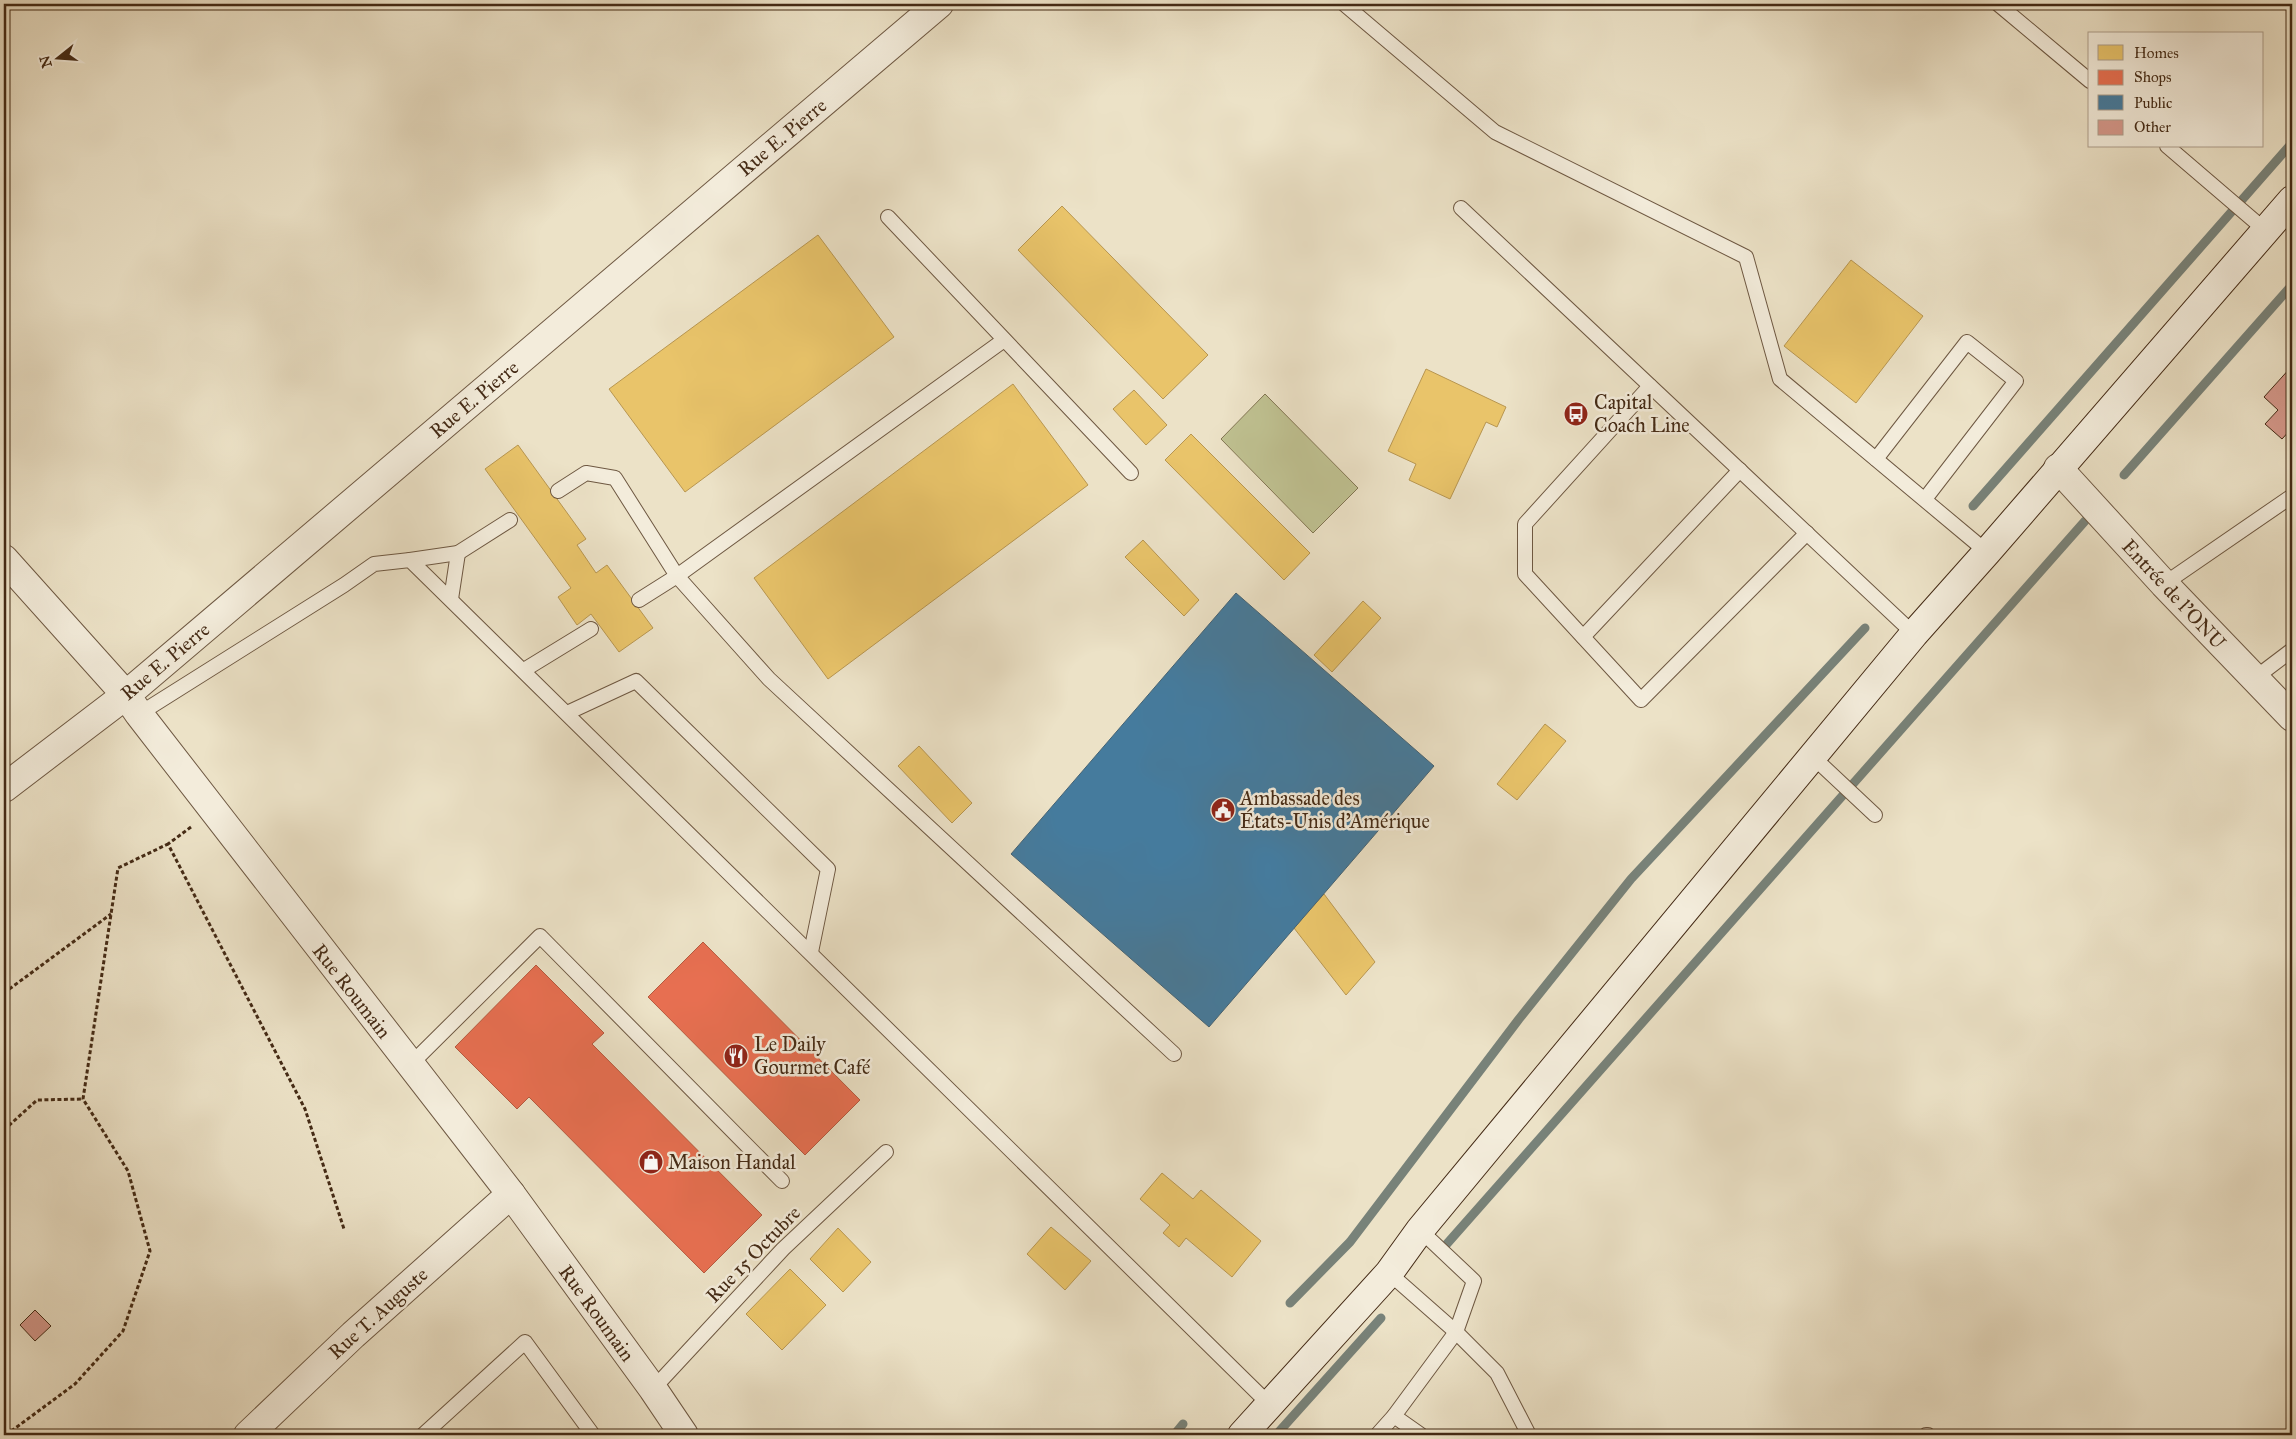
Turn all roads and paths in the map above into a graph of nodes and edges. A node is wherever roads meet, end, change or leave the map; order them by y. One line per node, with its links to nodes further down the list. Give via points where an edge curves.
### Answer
1 (939, 4): 35 (street, Rue E. Pierre)
2 (1344, 4): 12 (lane, via 1495,132 1746,257 1780,379)
3 (1998, 4): 4 (lane)
4 (2088, 79)
5 (2169, 148): 9 (lane)
6 (2292, 200): 9 (street)
7 (1461, 208): 11 (lane)
8 (888, 217): 10 (lane)
9 (2265, 230): 13 (street)
10 (1004, 340): 15 (lane); 25 (lane)
11 (1650, 386): 14 (lane); 31 (lane, via 1526,524 1525,574)
12 (1876, 459): 18 (lane); 18 (lane, via 1966,342 2016,381)
13 (2058, 468): 21 (street); 26 (street, Entrée de l'ONU)
14 (1740, 470): 20 (lane); 31 (lane)
15 (1131, 473)
16 (558, 491): 25 (lane, via 586,473 615,478)
17 (2292, 496): 26 (lane)
18 (1925, 500): 21 (lane)
19 (510, 520): 22 (lane)
20 (1807, 533): 30 (lane); 31 (lane, via 1641,700)
21 (1988, 552): 30 (street)
22 (458, 553): 24 (lane); 27 (lane)
23 (4, 559): 35 (street, Rue Roumain)
24 (410, 560): 27 (lane); 35 (lane, via 374,564 336,590)
25 (677, 576): 28 (lane); 46 (lane, via 768,679)
26 (2164, 584): 34 (street, Entrée de l'ONU)
27 (451, 599): 33 (lane)
28 (639, 600)
29 (591, 629): 33 (lane)
30 (1914, 634): 38 (street)
31 (1583, 637)
32 (2292, 650): 34 (lane)
33 (524, 670): 36 (lane)
34 (2255, 678): 37 (street, Entrée de l'ONU)
35 (133, 705): 39 (street, Rue E. Pierre); 40 (street, Rue Roumain)
36 (567, 713): 44 (lane); 44 (lane, via 636,681 814,855 828,869)
37 (2292, 717)
38 (1812, 756): 41 (lane); 54 (street)
39 (4, 788)
40 (213, 810): 42 (path); 47 (street, Rue Roumain)
41 (1875, 814)
42 (168, 844): 43 (path, via 118,868); 53 (path, via 305,1109)
43 (111, 914): 45 (path); 48 (path)
44 (811, 952): 58 (lane)
45 (4, 993)
46 (1174, 1054)
47 (410, 1065): 51 (lane, via 540,936); 52 (street, Rue Roumain)
48 (83, 1099): 49 (path, via 37,1100); 60 (path, via 128,1170 150,1251 122,1331 75,1384)
49 (4, 1130)
50 (886, 1152): 57 (lane, Rue 15 Octubre, via 783,1249)
51 (782, 1181)
52 (511, 1194): 57 (street, Rue Roumain); 61 (street, Rue T. Auguste, via 353,1334)
53 (344, 1229)
54 (1420, 1230): 55 (street); 56 (lane, via 1474,1281)
55 (1388, 1273): 56 (lane); 58 (street)
56 (1456, 1332): 59 (lane); 68 (lane, via 1497,1374)
57 (653, 1389): 64 (street, Rue Roumain)
58 (1269, 1404): 65 (street)
59 (1394, 1416): 66 (lane); 67 (lane)
60 (6, 1435)
61 (248, 1435)
62 (423, 1435): 63 (lane, via 525,1342)
63 (594, 1435)
64 (684, 1435)
65 (1242, 1435)
66 (1377, 1435)
67 (1421, 1435)
68 (1529, 1435)

